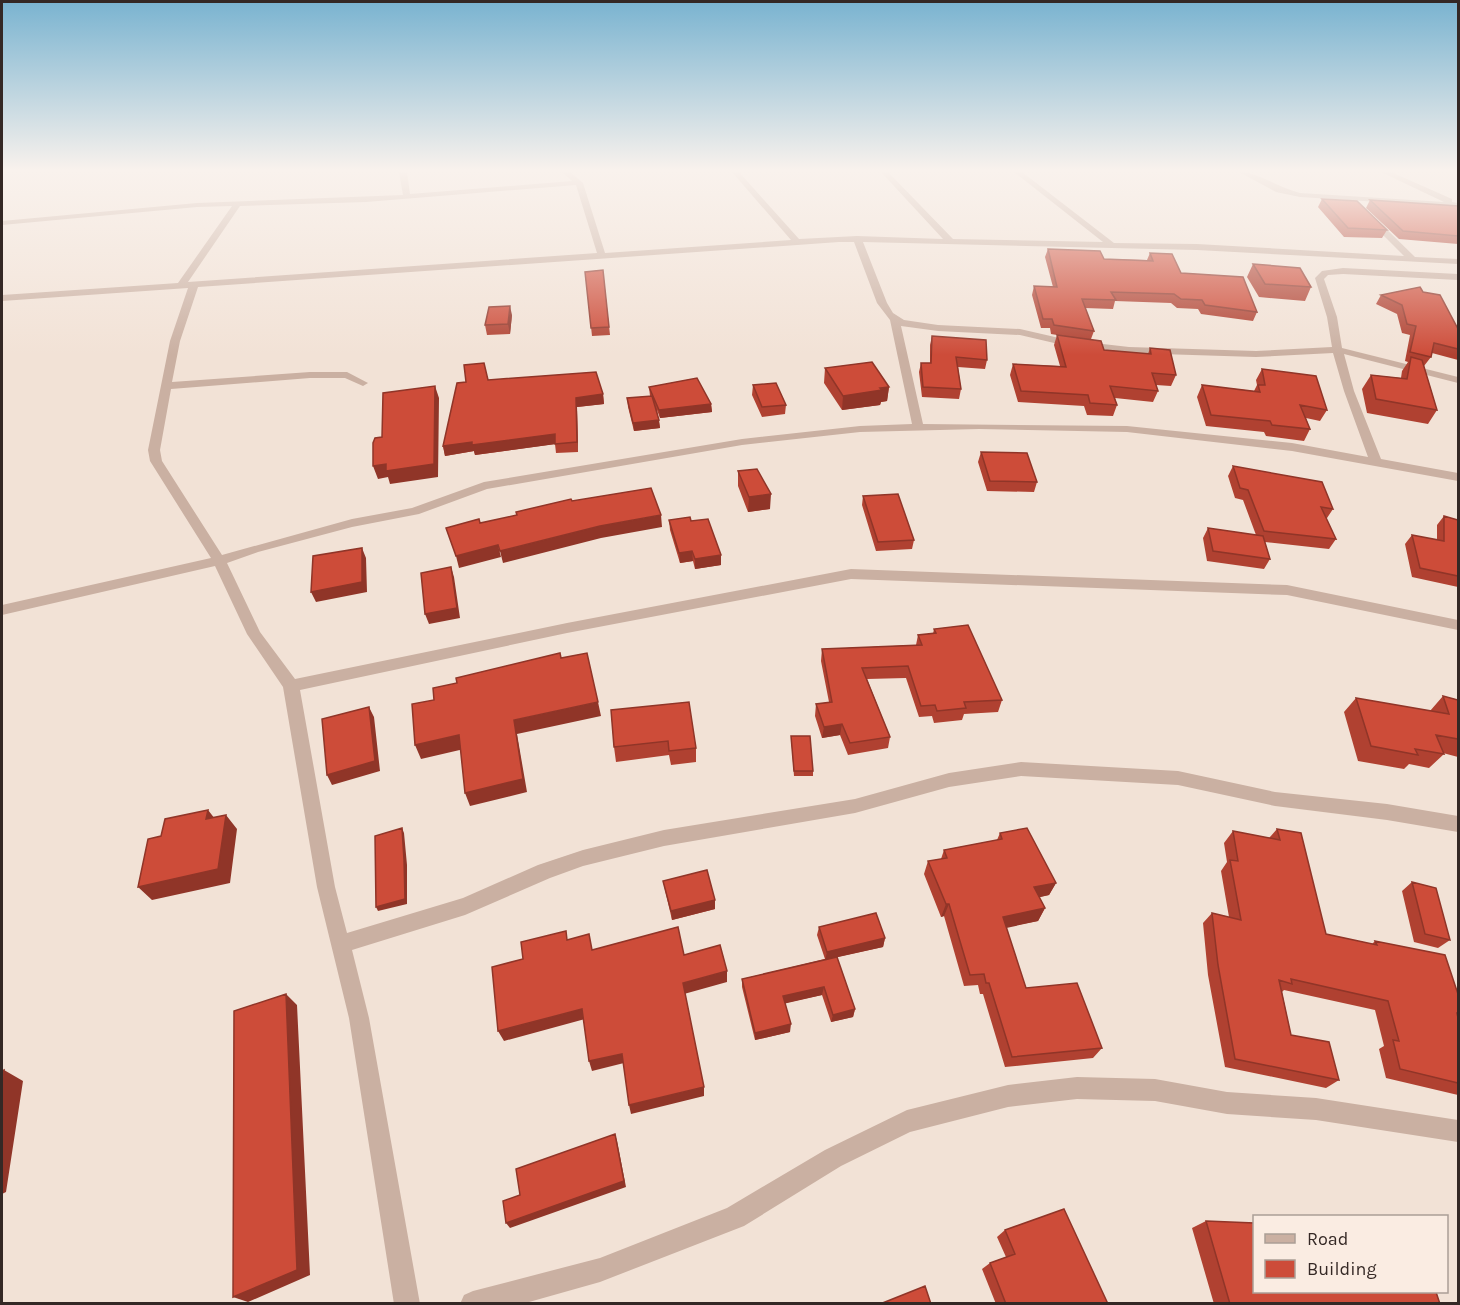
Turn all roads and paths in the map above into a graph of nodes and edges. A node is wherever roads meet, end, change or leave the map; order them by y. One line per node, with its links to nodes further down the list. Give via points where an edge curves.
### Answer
1 (218, 233): 16 (street)
2 (595, 233): 11 (street)
3 (789, 233): 9 (street)
4 (942, 233): 8 (street)
5 (1096, 233): 10 (street)
6 (1385, 233): 12 (street)
7 (857, 238): 8 (street); 9 (street); 18 (street, via 882,303)
8 (949, 240): 10 (street)
9 (796, 241): 11 (street)
10 (1112, 245): 12 (street)
11 (602, 256): 15 (street)
12 (1412, 260): 13 (street)
13 (1458, 262)
14 (1458, 277): 19 (street, via 1343,271 1321,275)
15 (194, 284): 16 (street); 22 (street, via 175,341)
16 (182, 285): 17 (street)
17 (2, 298)
18 (895, 320): 19 (street, via 938,328 1020,332 1107,348 1256,354); 23 (street)
19 (1338, 350): 20 (street); 24 (street)
20 (1458, 380)
21 (363, 383): 22 (street, via 347,375 310,375)
22 (166, 386): 26 (street, via 156,436 156,461)
23 (918, 427): 24 (street, via 1127,429 1292,447); 26 (street, via 788,435 495,484 399,516 352,523)
24 (1376, 463): 25 (street)
25 (1458, 477)
26 (219, 561): 27 (street); 29 (street, via 254,634)
27 (2, 610)
28 (1458, 625): 29 (street, via 1287,590 851,574)
29 (291, 686): 31 (street, via 326,887)
30 (1458, 824): 31 (street, via 1275,799 1179,778 1021,769 949,780 855,806 664,838 583,858 465,906)
31 (341, 944): 33 (street, via 359,1018)
32 (1458, 1131): 34 (street, via 1316,1109 1227,1103 1155,1090 1077,1088 1008,1096 907,1121 833,1158 735,1217 610,1266)
33 (407, 1304)
34 (473, 1304)

